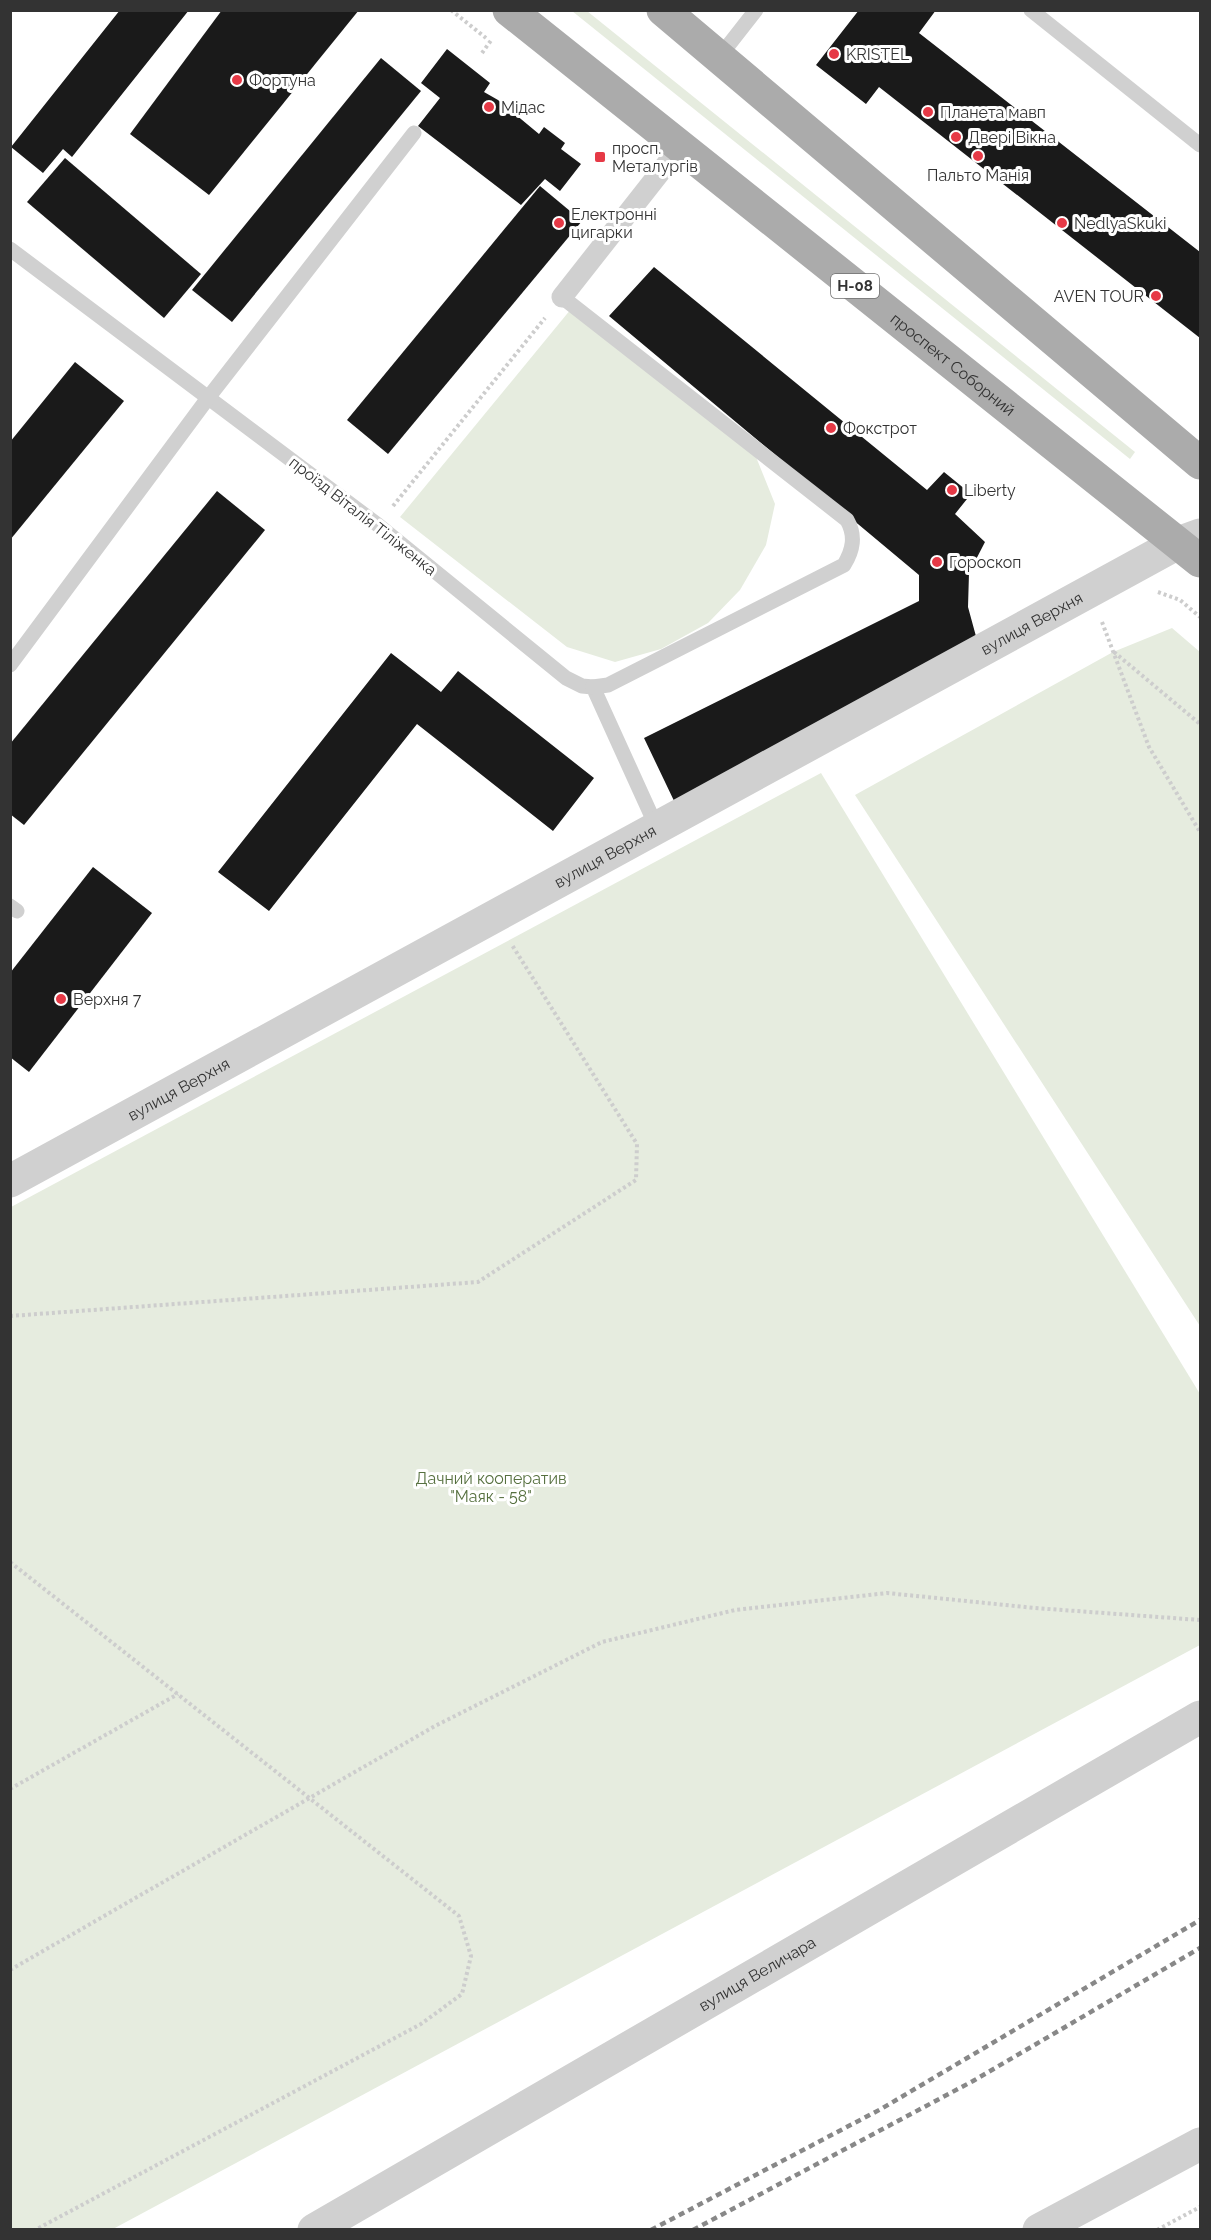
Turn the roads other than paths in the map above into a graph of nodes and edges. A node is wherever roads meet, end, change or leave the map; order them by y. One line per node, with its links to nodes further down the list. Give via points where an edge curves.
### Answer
1 (509, 10): 8 (main road, проспект Соборний / Н-08)
2 (663, 10): 5 (main road)
3 (756, 10): 5 (lane)
4 (1031, 10): 7 (lane)
5 (720, 56): 12 (main road)
6 (414, 133): 11 (lane)
7 (1200, 145)
8 (680, 147): 10 (street); 13 (main road, проспект Соборний / Н-08)
9 (10, 249): 11 (lane, проїзд Віталія Тіліженка)
10 (562, 297): 15 (lane, via 847,520 854,540 844,565 608,685)
11 (208, 398): 14 (lane); 15 (lane, проїзд Віталія Тіліженка, via 378,525 566,678)
12 (1200, 463)
13 (1193, 546): 16 (street, вулиця Верхня)
14 (10, 665)
15 (593, 687): 16 (lane)
16 (657, 828): 17 (street, вулиця Верхня)
17 (10, 1180)
18 (1200, 1717): 20 (street, вулиця Величара)
19 (1200, 2144): 21 (street)
20 (314, 2229)
21 (1039, 2229)

